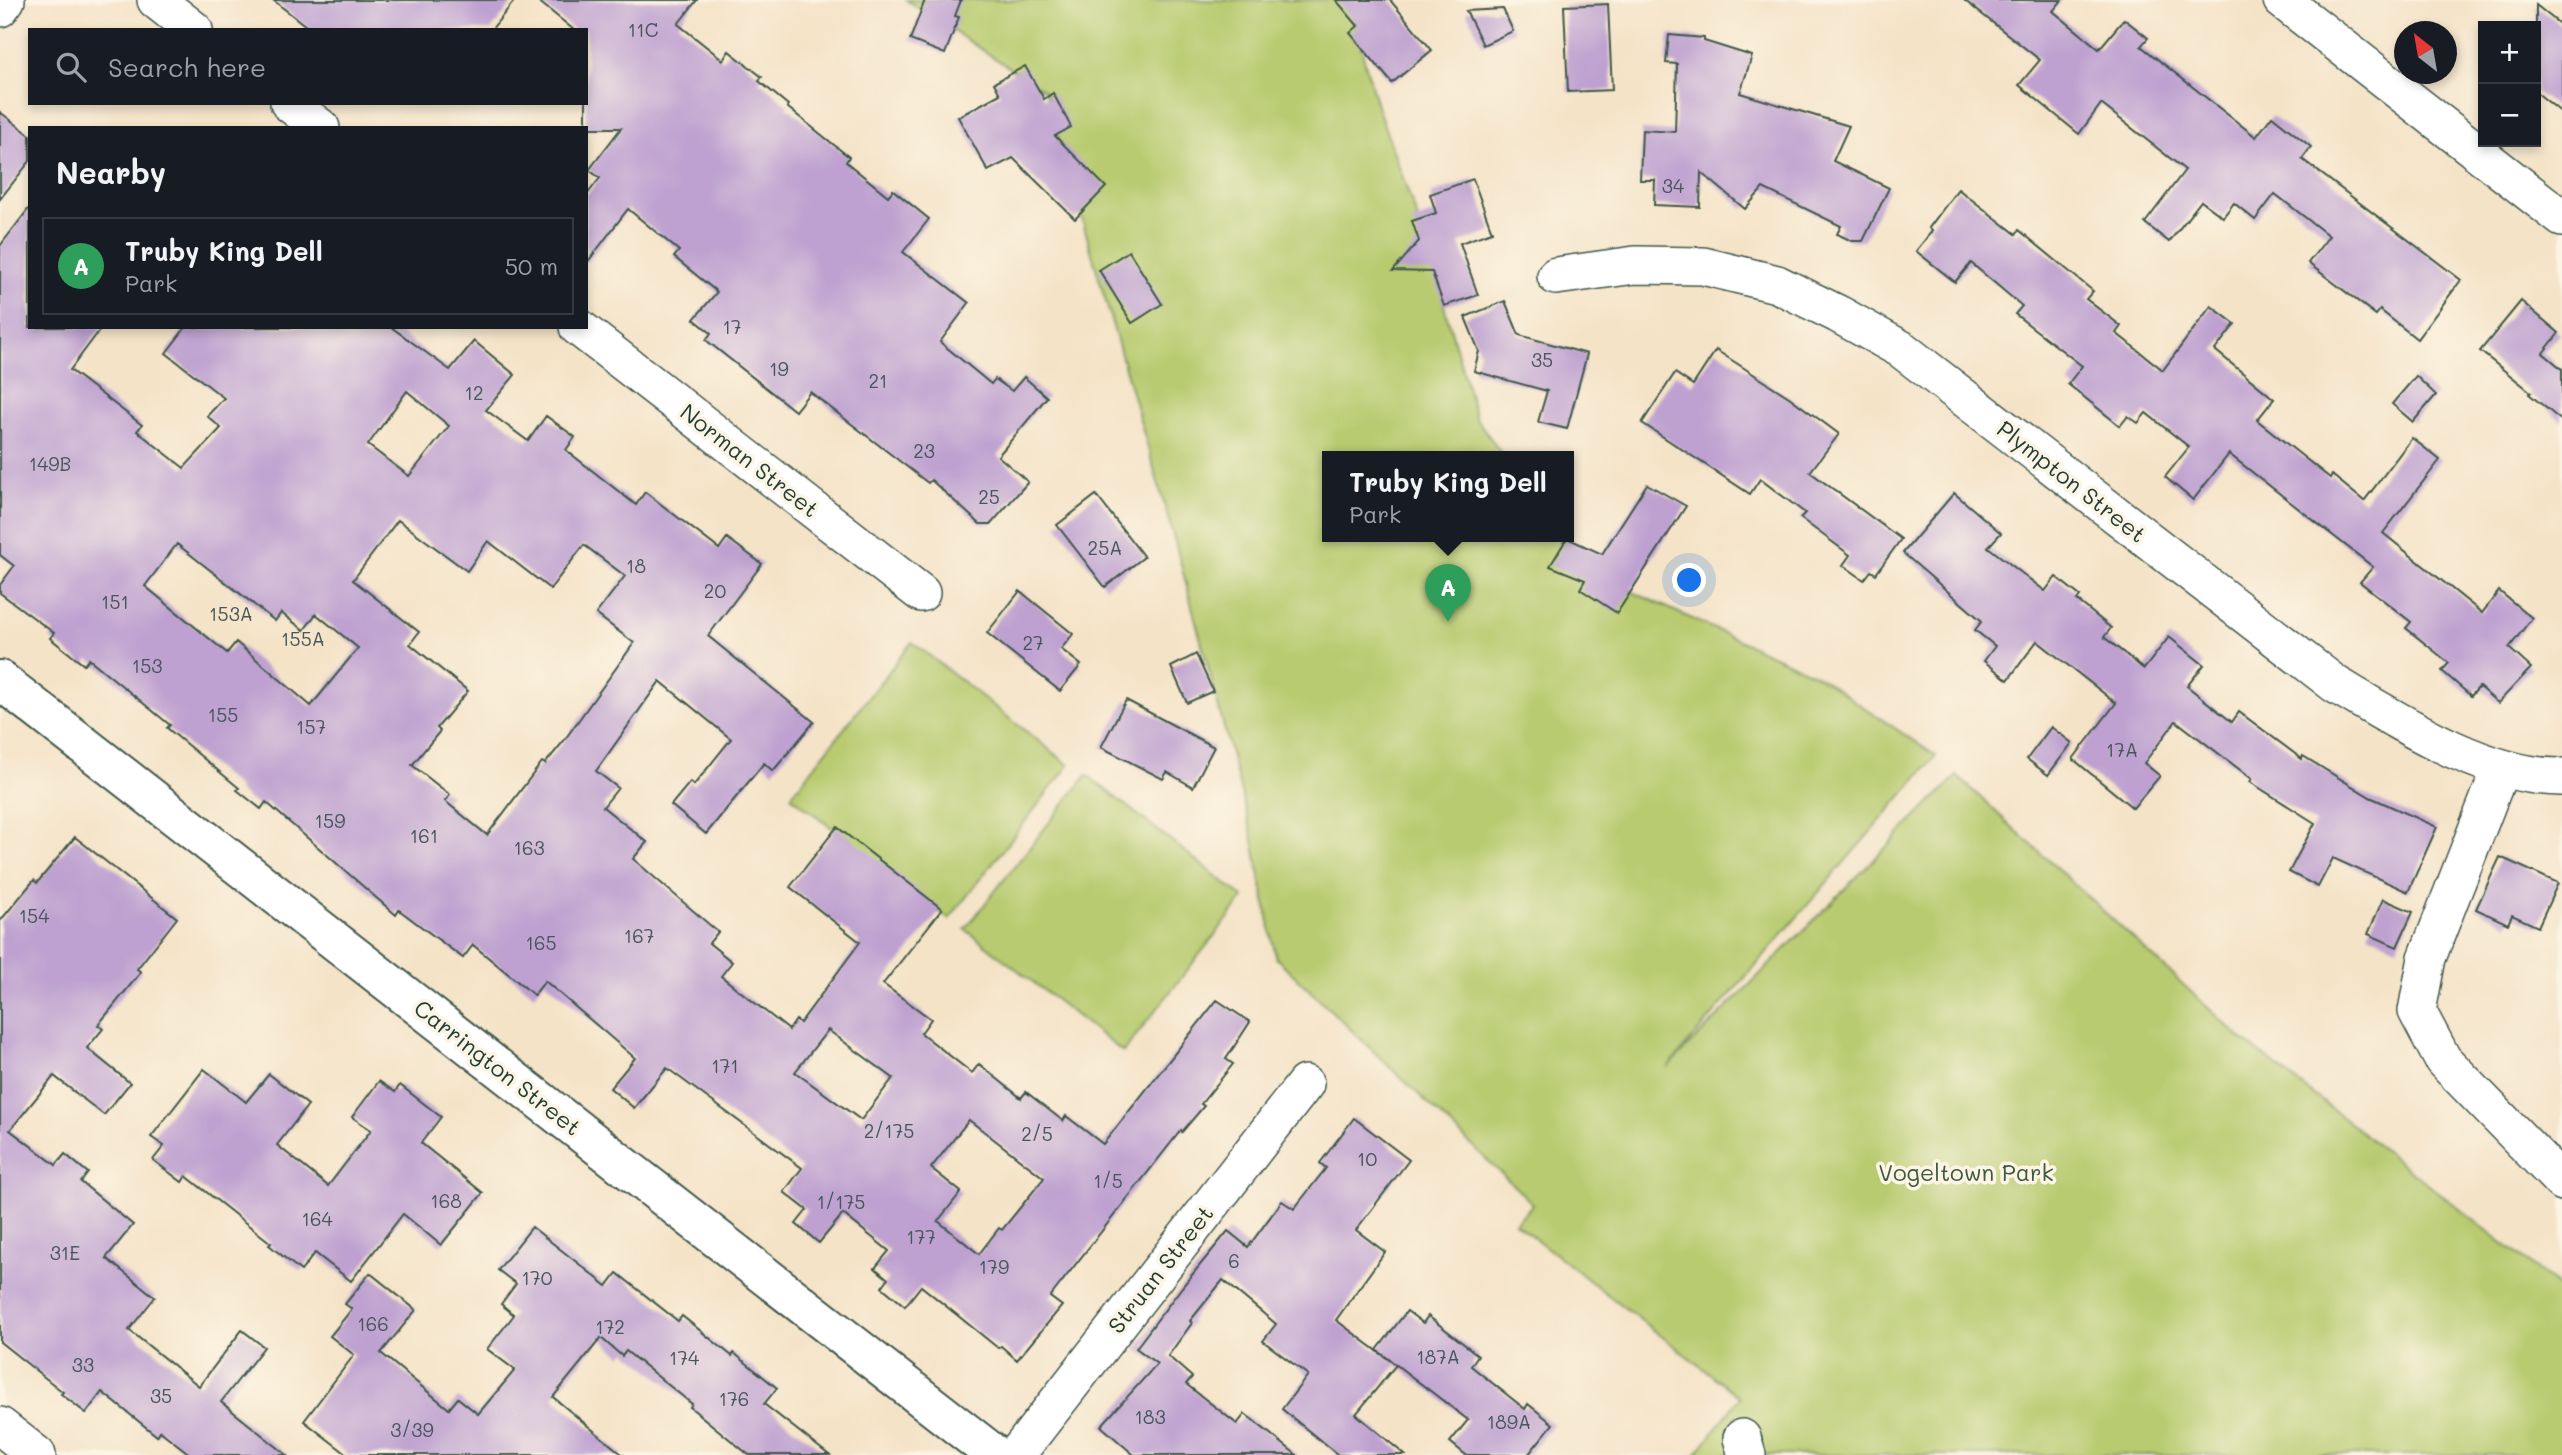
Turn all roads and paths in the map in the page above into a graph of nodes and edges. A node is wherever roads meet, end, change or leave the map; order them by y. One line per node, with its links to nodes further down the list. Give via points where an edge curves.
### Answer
1 (6, 0): 4 (street)
2 (156, 0): 5 (street)
3 (2282, 0): 8 (street)
4 (0, 8)
5 (191, 28)
6 (292, 105): 7 (street)
7 (318, 126)
8 (2562, 218)
9 (1556, 276): 13 (street, Plympton Street, via 1635,265 1703,266 1777,284 1838,314 1901,349 2335,684 2413,731)
10 (581, 329): 11 (street, Norman Street)
11 (921, 593)
12 (0, 680): 19 (main road, Carrington Street)
13 (2501, 768): 14 (street, Plympton Street); 16 (street, via 2427,958 2417,1011 2443,1060)
14 (2562, 777)
15 (1305, 1084): 20 (street, Struan Street)
16 (2562, 1182)
17 (0, 1426): 18 (street)
18 (37, 1455)
19 (995, 1455)
20 (1016, 1455)

